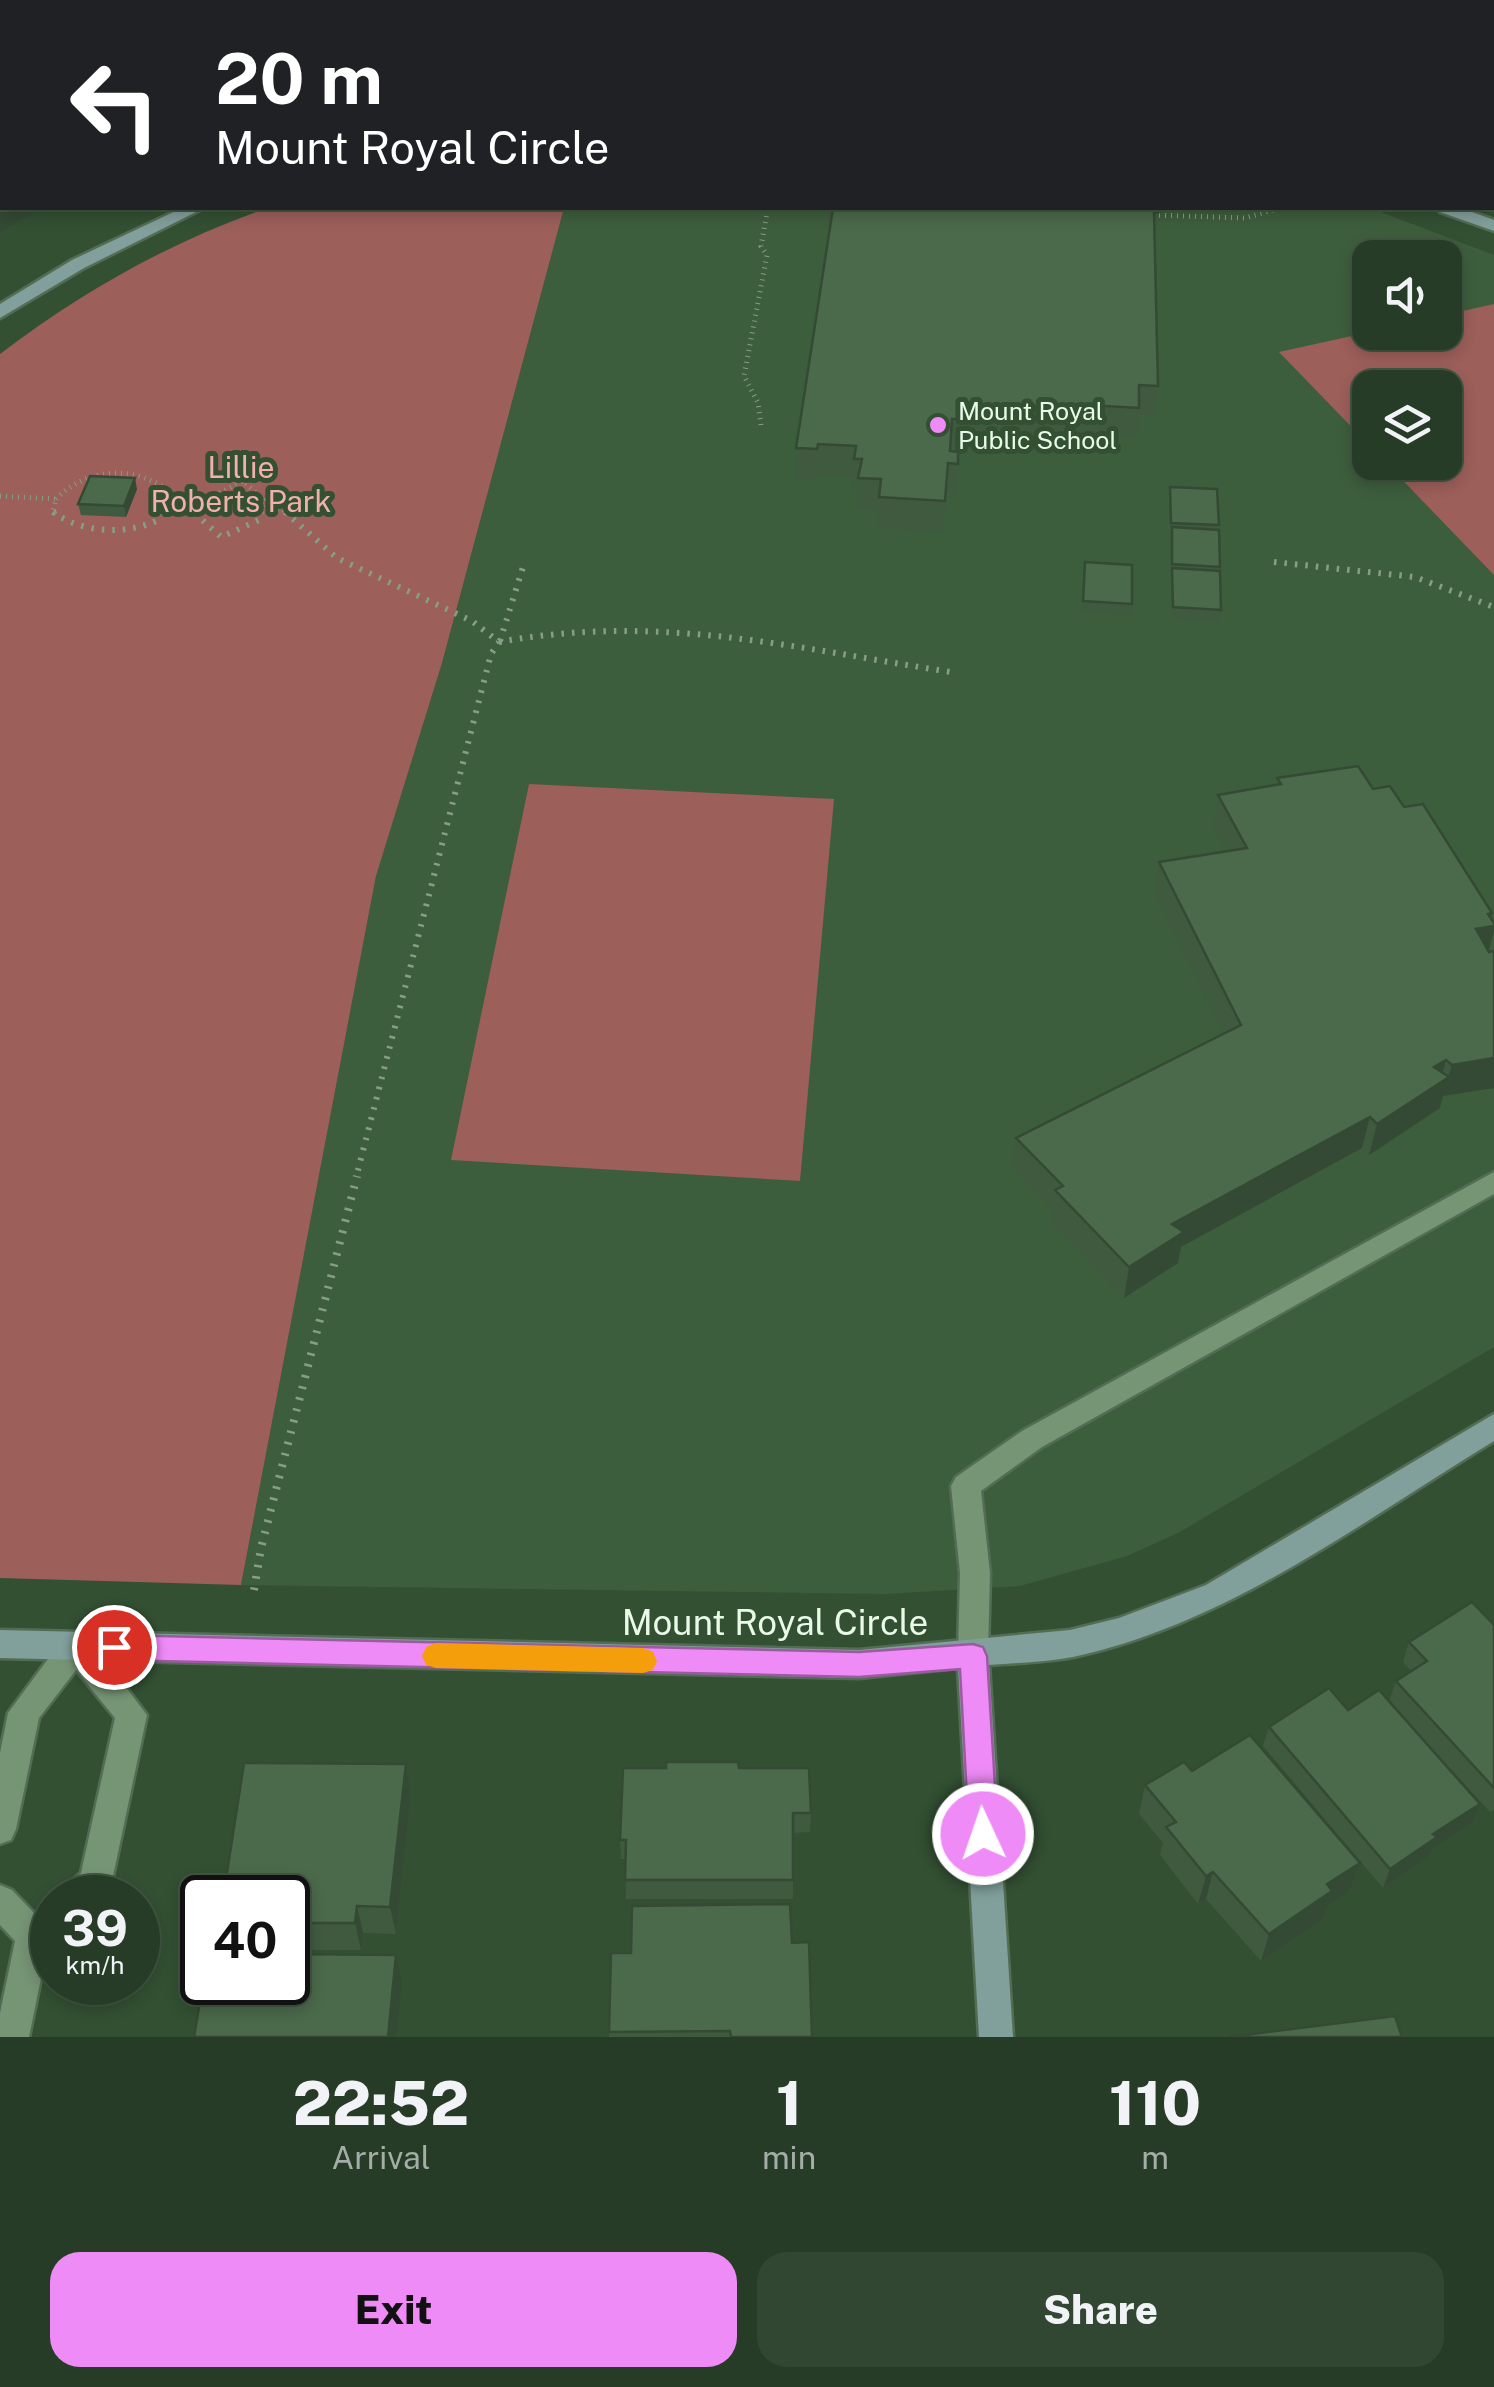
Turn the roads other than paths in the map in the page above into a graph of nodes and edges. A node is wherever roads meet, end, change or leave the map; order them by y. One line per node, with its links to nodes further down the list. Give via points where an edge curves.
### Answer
1 (191, 210): 4 (street, via 78,264)
2 (1451, 210): 3 (street)
3 (1494, 226)
4 (0, 312)
5 (1494, 1182): 9 (street, via 1032,1439 966,1486 975,1573)
6 (1494, 1426): 9 (street, Mount Royal Circle, via 1216,1594 1070,1644)
7 (0, 1644): 8 (street, Mount Royal Circle)
8 (76, 1646): 9 (street, Mount Royal Circle, via 859,1664); 10 (street, via 24,1713); 11 (street, via 131,1714)
9 (973, 1656): 16 (street)
10 (0, 1829)
11 (97, 1875)
12 (0, 1901): 13 (street)
13 (30, 1919)
14 (30, 1973): 15 (street)
15 (12, 2037)
16 (996, 2037)

